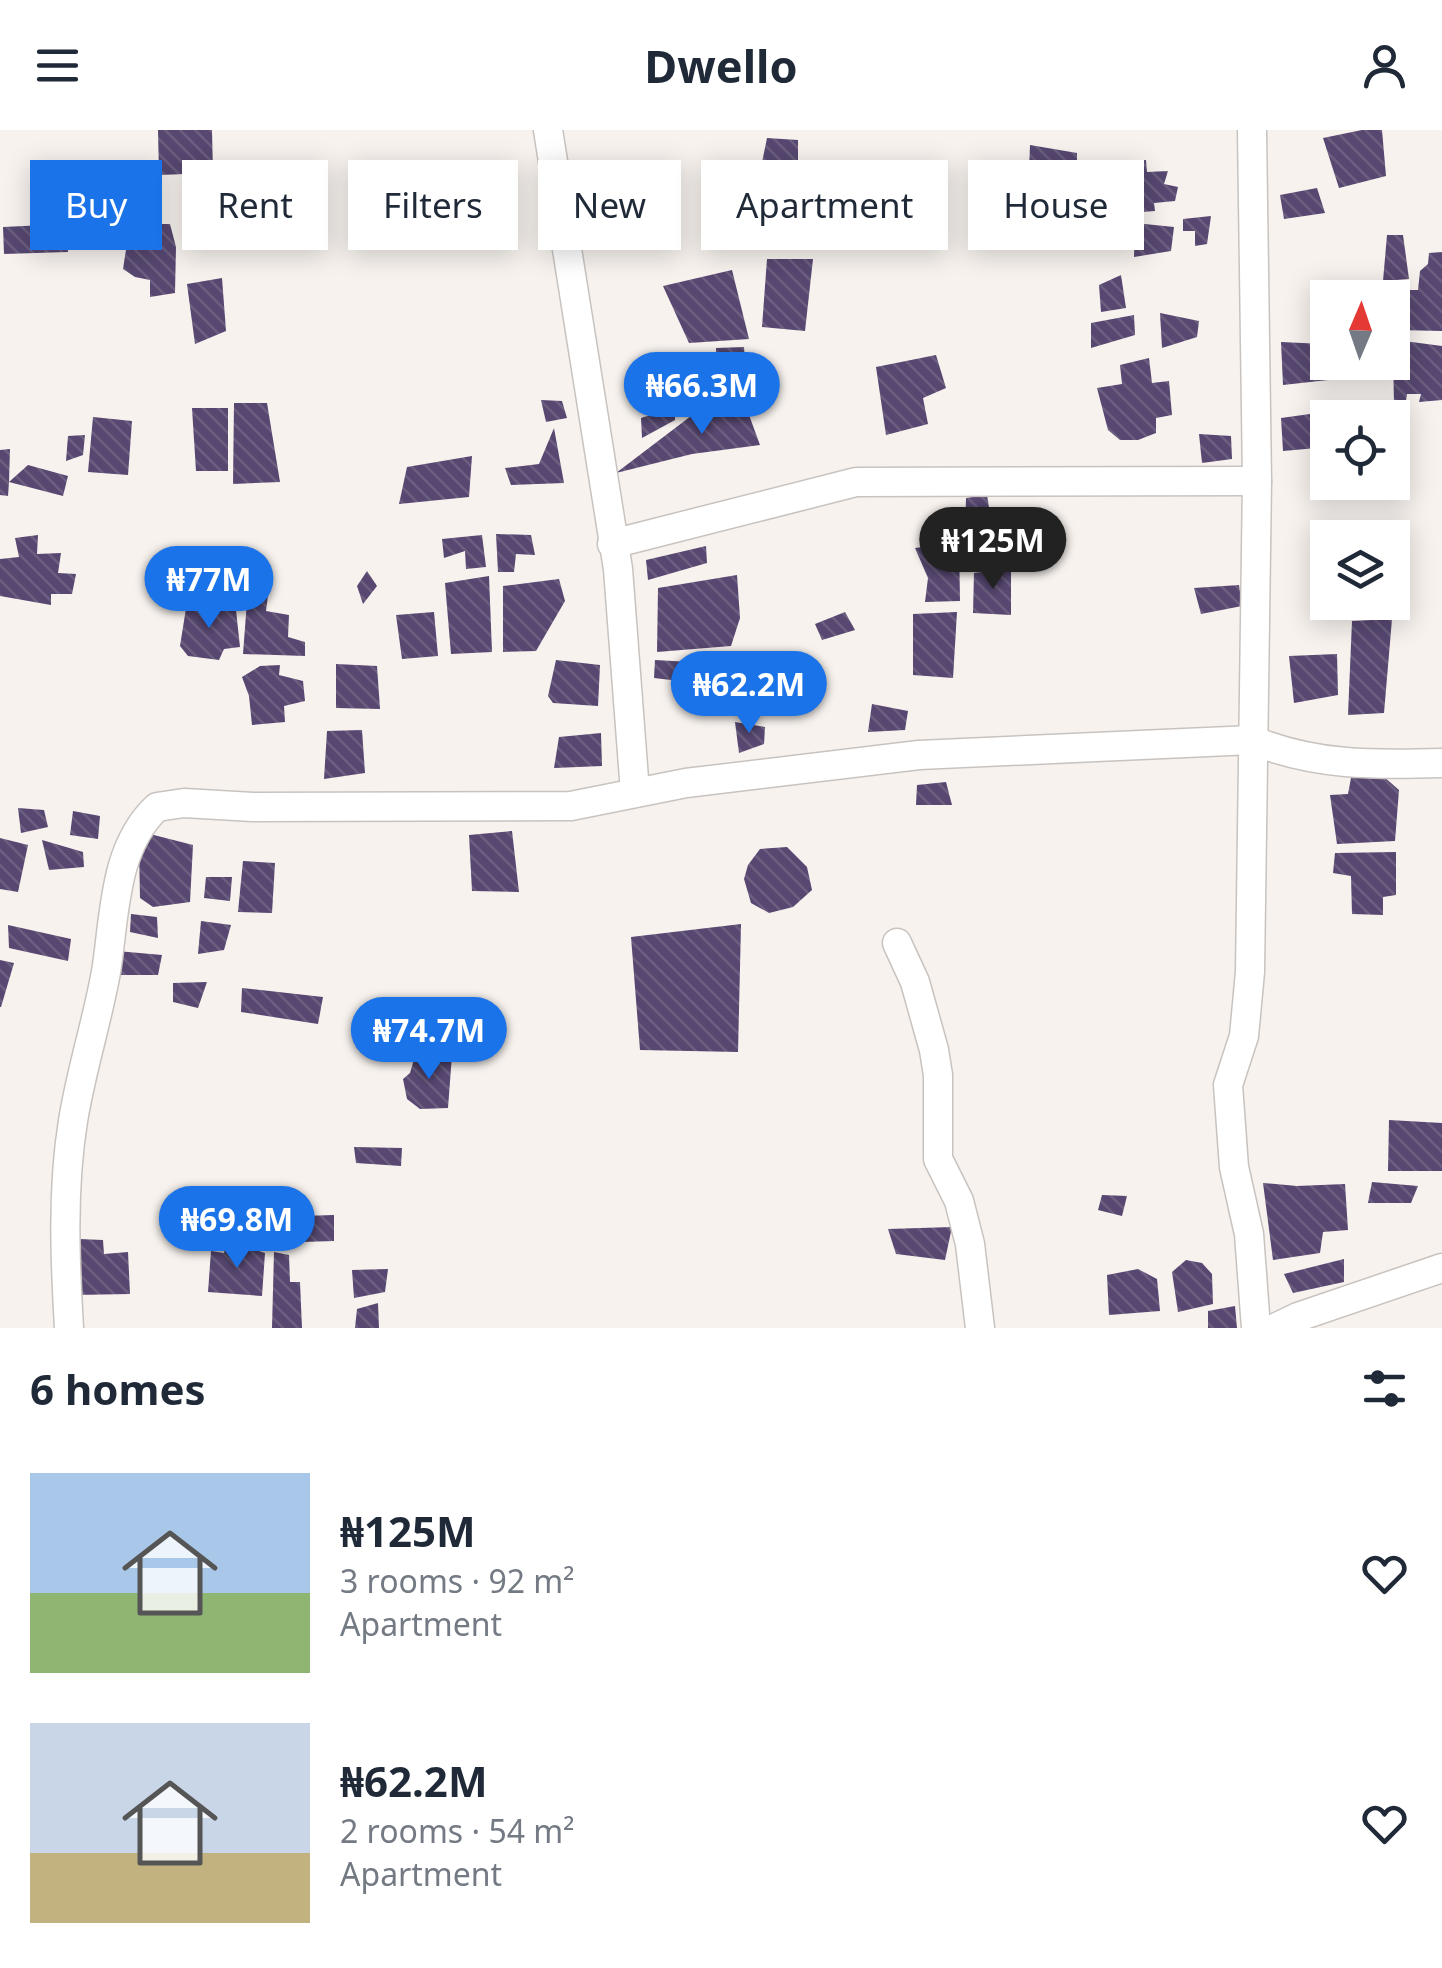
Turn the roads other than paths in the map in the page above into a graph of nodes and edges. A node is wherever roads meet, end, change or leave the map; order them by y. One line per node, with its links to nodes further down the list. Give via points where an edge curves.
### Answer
1 (548, 130): 4 (street)
2 (1252, 130): 3 (street)
3 (1257, 480): 4 (street, via 856,482); 5 (street)
4 (612, 544): 7 (street)
5 (1252, 740): 6 (street, via 1336,764); 7 (street, via 919,754); 12 (street, via 1250,972 1244,1036 1228,1085)
6 (1442, 763)
7 (635, 792): 10 (street, via 544,807 156,807 131,838 121,874 72,1122)
8 (897, 944): 11 (street, via 927,1019 938,1075 938,1159 959,1200 970,1244)
9 (1442, 1268): 13 (street)
10 (68, 1328)
11 (980, 1328)
12 (1256, 1328)
13 (1276, 1328)

